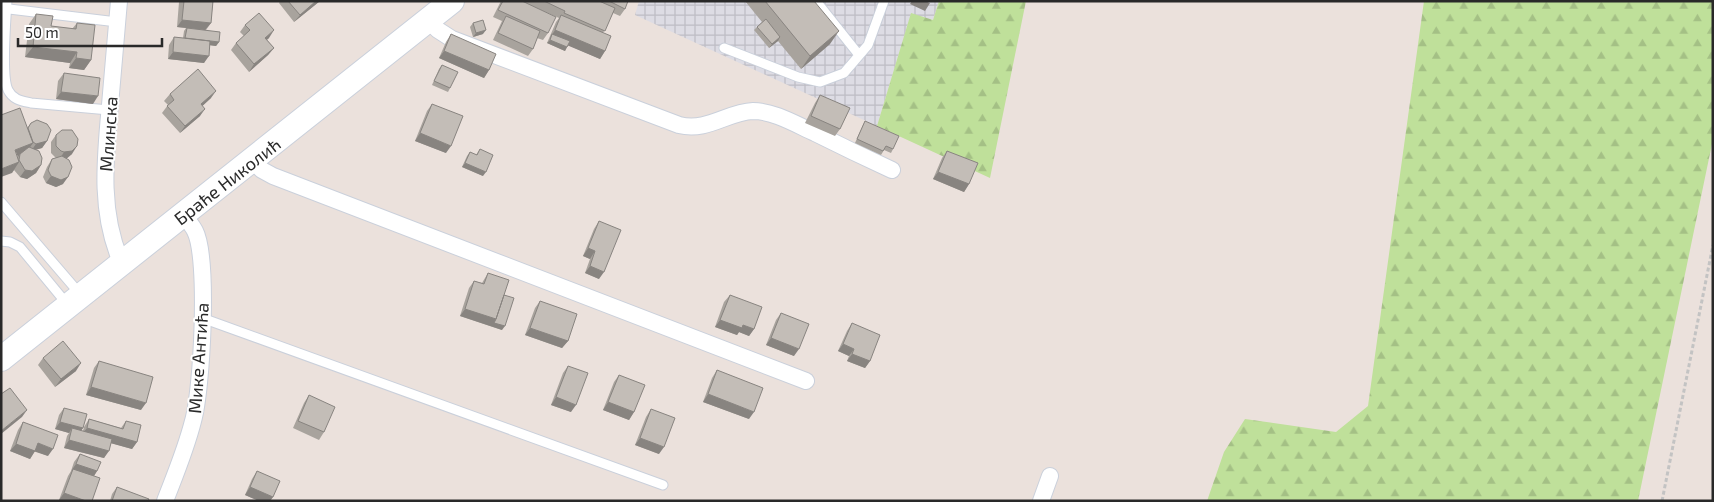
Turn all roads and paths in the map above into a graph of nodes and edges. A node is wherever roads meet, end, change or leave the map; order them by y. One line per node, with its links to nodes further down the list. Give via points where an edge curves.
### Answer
1 (120, 1): 7 (street, Млинска)
2 (452, 1): 6 (main road, Браће Николић)
3 (816, 1): 9 (lane)
4 (884, 1): 9 (lane, via 868,45)
5 (5, 6): 7 (lane); 10 (lane)
6 (428, 20): 12 (main road, Браће Николић); 13 (street, via 452,38 679,125 699,127 742,113 762,112)
7 (117, 22): 11 (street, Млинска)
8 (724, 48): 9 (lane, via 798,78 820,82 844,73)
9 (859, 55)
10 (3, 63): 11 (lane, via 8,90 19,100)
11 (110, 110): 18 (street, Млинска, via 106,204 114,246)
12 (252, 161): 15 (main road, Браће Николић); 22 (street, via 273,176)
13 (892, 170)
14 (1, 202): 19 (lane)
15 (184, 215): 18 (main road, Браће Николић); 20 (street, Мике Антића, via 196,231 202,261)
16 (1, 241): 19 (lane, via 20,247)
17 (1713, 245): 27 (path)
18 (122, 264): 19 (main road, Браће Николић)
19 (75, 301): 21 (main road, Браће Николић)
20 (202, 318): 24 (lane); 25 (street, Мике Антића, via 194,419)
21 (1, 359)
22 (806, 381)
23 (1050, 476): 26 (street)
24 (663, 484)
25 (164, 501)
26 (1041, 501)
27 (1662, 501)

